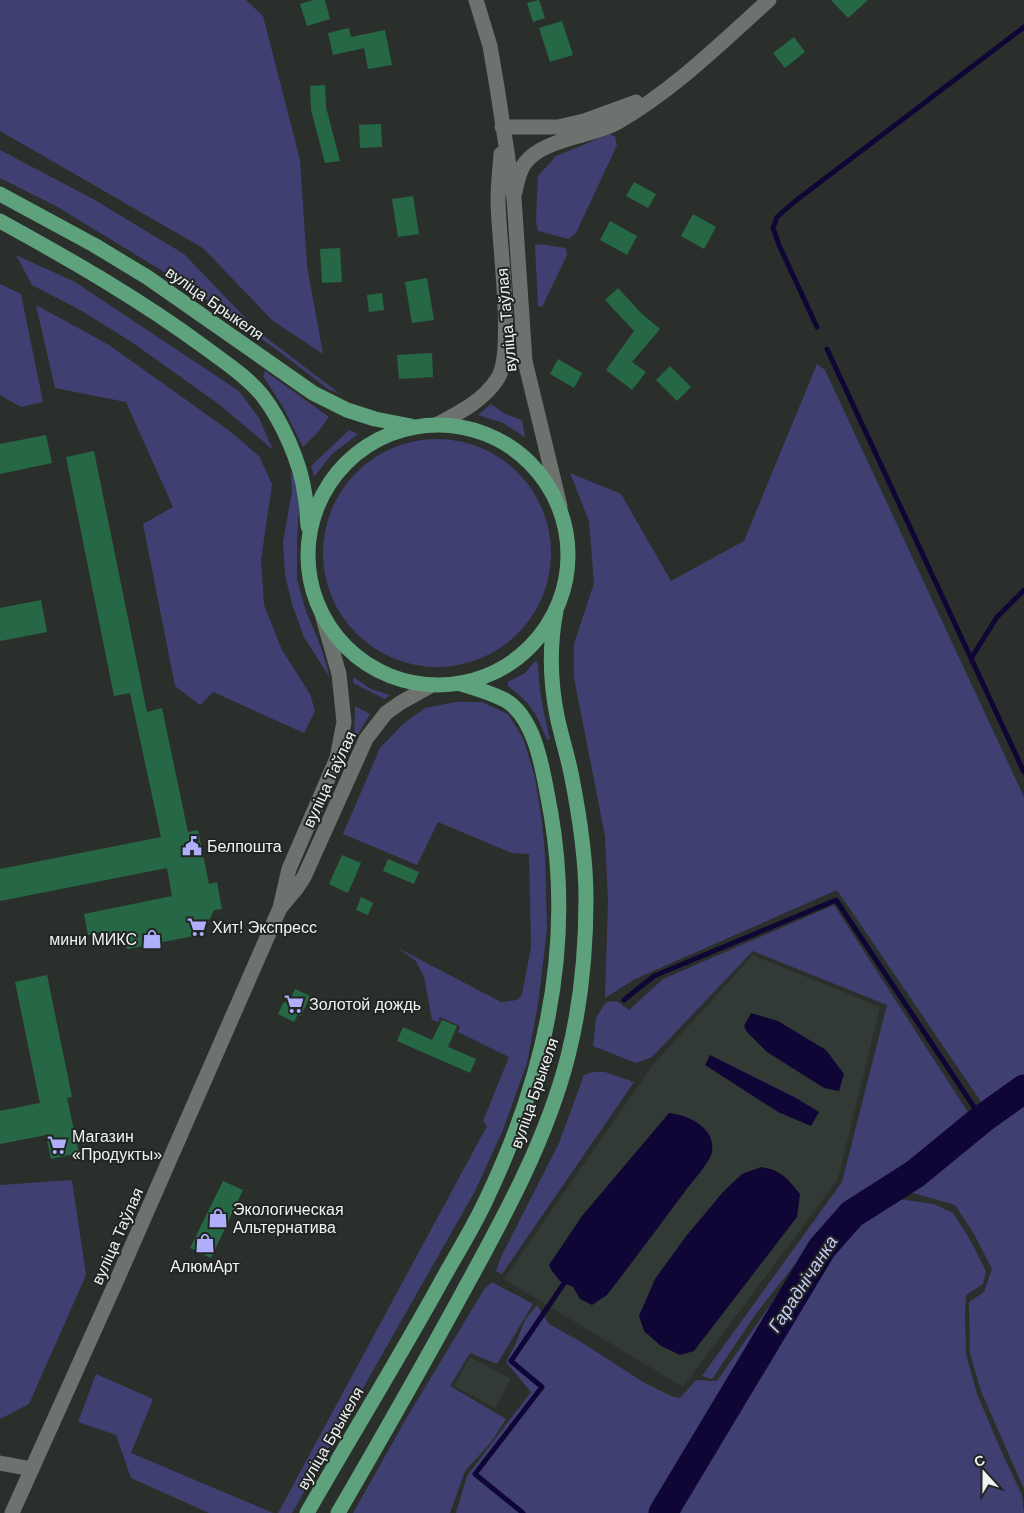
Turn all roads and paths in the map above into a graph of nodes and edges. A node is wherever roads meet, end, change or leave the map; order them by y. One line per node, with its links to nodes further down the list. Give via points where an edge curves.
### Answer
1 (476, 0): 4 (main road, вуліца Таўлая, via 490,46)
2 (769, 0): 3 (main road)
3 (661, 93): 4 (main road, via 558,127); 6 (main road, via 617,123 534,154 518,176)
4 (502, 127): 6 (main road, вуліца Таўлая); 8 (main road, вуліца Таўлая, via 498,199 504,360 499,376 488,391 472,406)
5 (0, 194): 9 (main road, вуліца Брыкеля, via 147,277 313,393 346,410)
6 (514, 198): 10 (main road, вуліца Таўлая, via 525,361)
7 (0, 221): 11 (main road, via 125,293 191,337 262,395 278,419 296,460 305,494)
8 (438, 424): 9 (main road); 10 (main road, via 489,434 512,447 532,463)
9 (415, 427): 11 (main road, via 392,433 352,457 323,493)
10 (560, 506): 12 (main road, via 567,532 569,559 565,586)
11 (308, 538): 13 (main road, via 312,592)
12 (556, 611): 14 (main road, via 540,637 517,659 490,674); 21 (main road, вуліца Брыкеля, via 551,634 553,691 571,772 586,896 579,1001 568,1056 537,1144 507,1211)
13 (323, 618): 15 (main road, via 338,640 373,668 405,682); 16 (main road, вуліца Таўлая, via 339,674 344,722 337,758 288,869)
14 (461, 684): 15 (main road); 20 (main road, вуліца Брыкеля, via 506,700 520,712 532,733 544,778 556,844 559,898 558,945 543,1047 514,1137 486,1201 411,1337)
15 (432, 685): 16 (main road, вуліца Таўлая, via 386,713 366,739 304,876)
16 (280, 908): 18 (main road, вуліца Таўлая)
17 (0, 1463): 18 (main road)
18 (32, 1468): 19 (main road, вуліца Таўлая)
19 (12, 1513)
20 (307, 1513)
21 (338, 1513)

